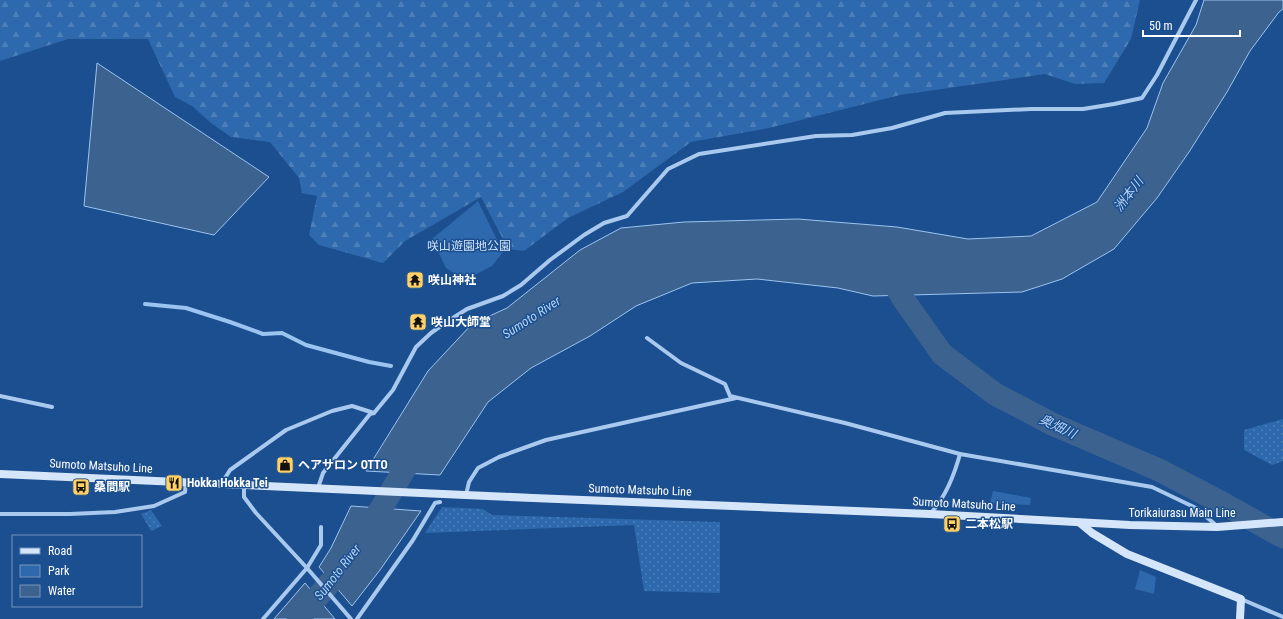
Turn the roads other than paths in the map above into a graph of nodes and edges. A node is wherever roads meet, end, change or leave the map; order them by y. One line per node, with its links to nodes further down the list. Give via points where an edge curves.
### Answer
1 (1196, 0): 6 (street, via 1157,75 1142,98 1083,109 945,113 892,128 852,135 816,136 699,154 668,169 627,216 604,223 584,234 521,286 503,296 467,309 431,333 416,346 392,390)
2 (647, 338): 4 (street, via 681,363 725,384 730,396)
3 (0, 396): 5 (street)
4 (738, 398): 7 (street); 13 (street, via 546,440 499,457 478,468 469,482)
5 (52, 407)
6 (374, 412): 10 (street, via 352,406 332,411 286,430 230,470); 12 (street, via 323,473)
7 (960, 454): 16 (street, via 939,505); 20 (street, via 1152,487 1196,508)
8 (0, 474): 9 (main road, Sumoto Matsuho Line)
9 (186, 482): 10 (main road, Sumoto Matsuho Line); 15 (street, via 185,492 154,506 115,512)
10 (222, 483): 11 (main road, Sumoto Matsuho Line)
11 (244, 484): 12 (main road, Sumoto Matsuho Line); 21 (street, via 244,497 256,513)
12 (318, 488): 14 (main road, Sumoto Matsuho Line)
13 (466, 495): 14 (main road, Sumoto Matsuho Line); 16 (main road, Sumoto Matsuho Line)
14 (438, 498): 26 (street)
15 (0, 514)
16 (930, 514): 18 (main road, Sumoto Matsuho Line)
17 (1283, 522): 20 (main road, Torikaiurasu Main Line)
18 (1080, 523): 20 (main road, Torikaiurasu Main Line); 22 (main road, via 1126,554)
19 (321, 527): 21 (street, via 321,545)
20 (1217, 527)
21 (308, 569): 24 (street); 25 (street)
22 (1241, 598): 23 (street); 27 (main road)
23 (1283, 617)
24 (263, 619)
25 (351, 619)
26 (357, 619)
27 (1240, 619)

